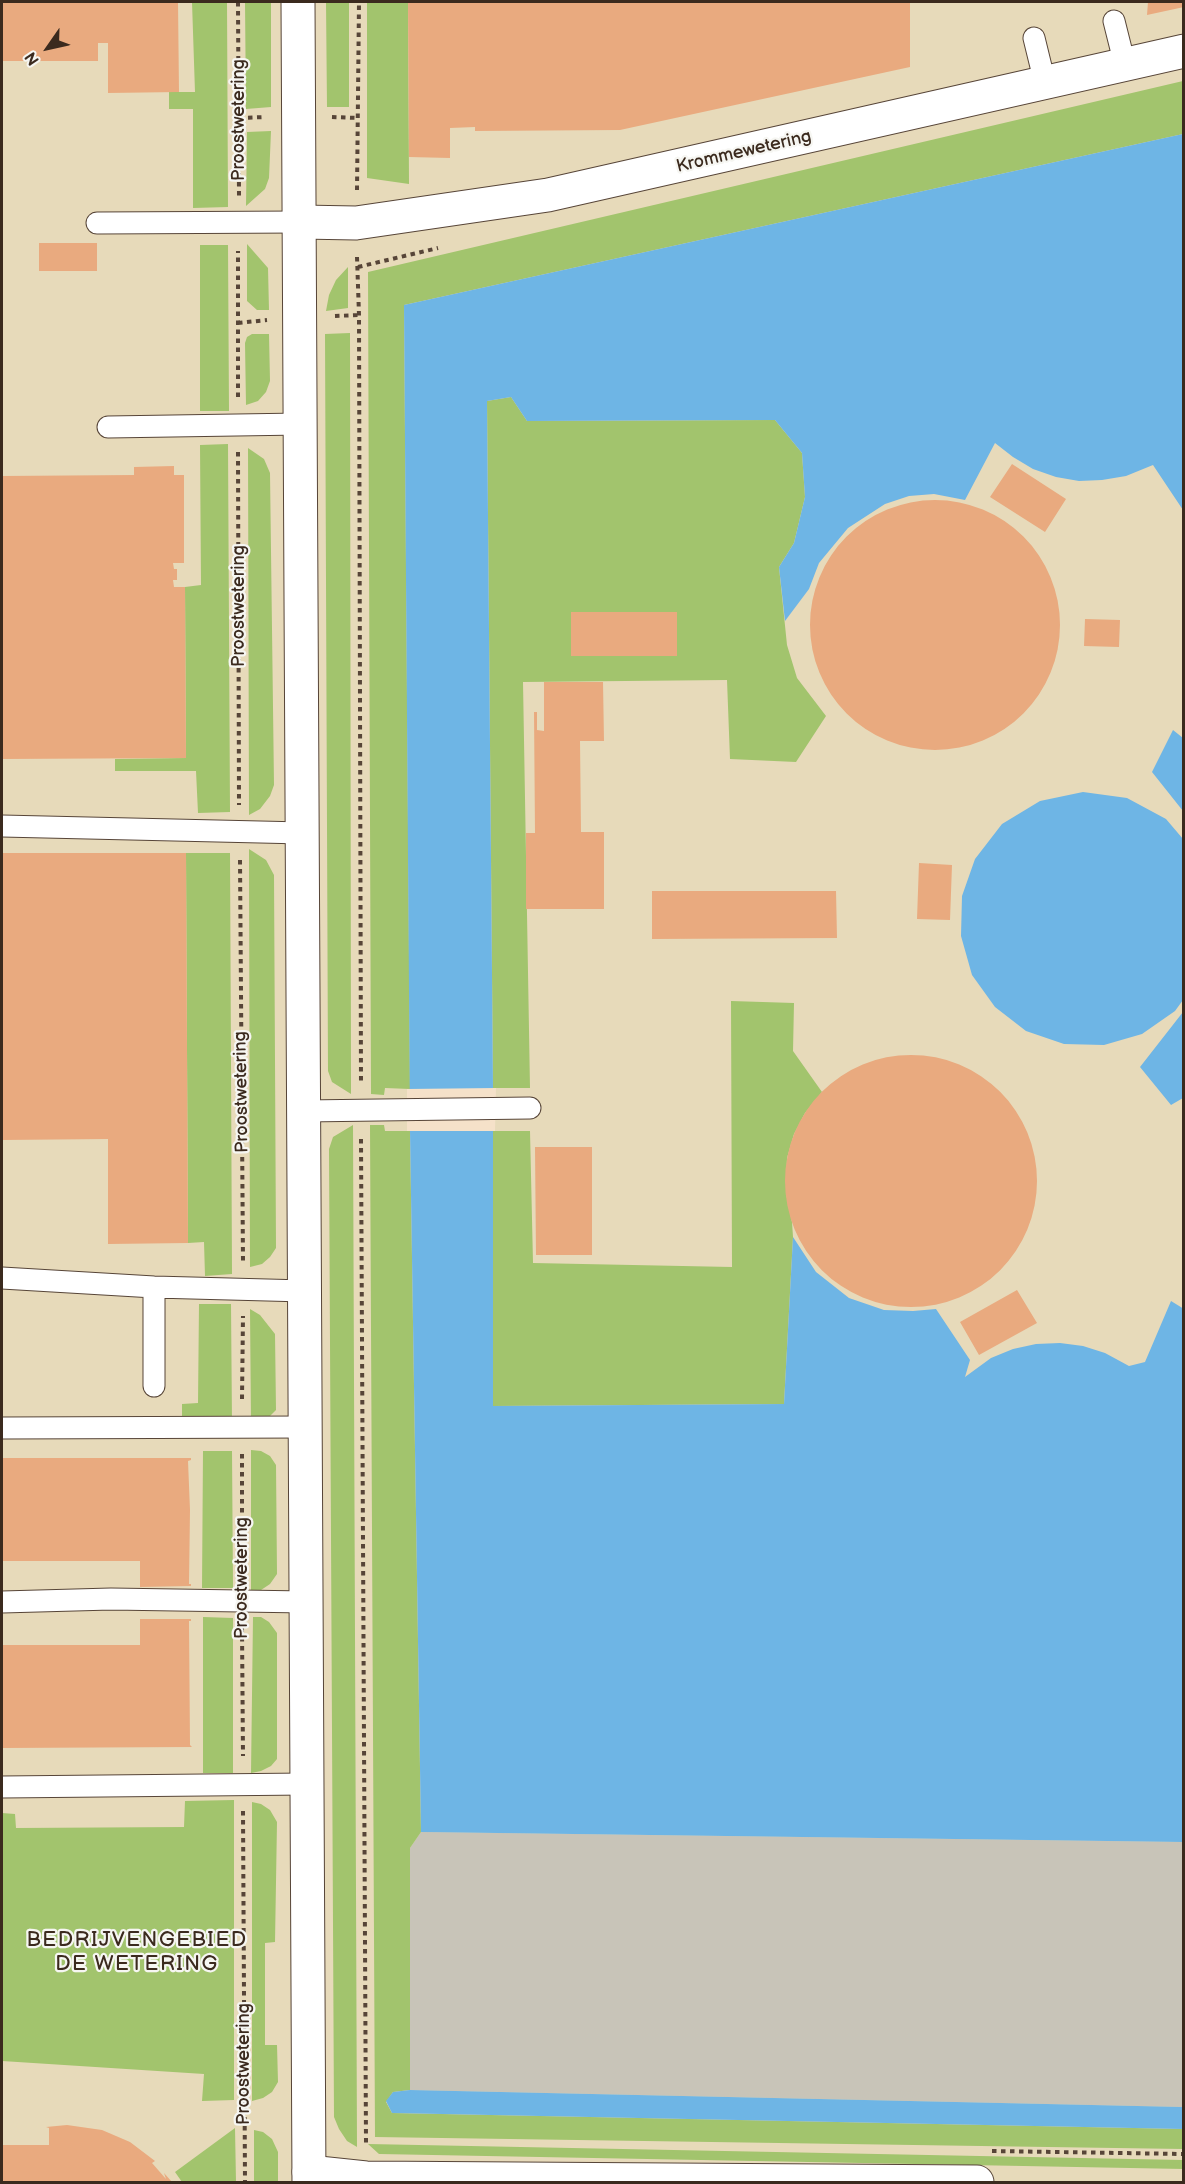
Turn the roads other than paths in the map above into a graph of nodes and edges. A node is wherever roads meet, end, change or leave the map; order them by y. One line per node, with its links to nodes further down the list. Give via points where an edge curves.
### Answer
1 (298, 2): 7 (street)
2 (1114, 21): 5 (lane)
3 (1034, 38): 6 (lane)
4 (1184, 51): 5 (street, Krommewetering)
5 (1125, 64): 6 (street, Krommewetering)
6 (1045, 83): 7 (street, Krommewetering, via 548,195 356,223)
7 (301, 222): 8 (lane); 9 (street)
8 (97, 224)
9 (301, 424): 10 (lane); 12 (street)
10 (108, 427)
11 (2, 826): 12 (lane)
12 (303, 833): 14 (street)
13 (530, 1108): 14 (lane)
14 (304, 1111): 17 (street)
15 (2, 1278): 16 (lane)
16 (154, 1287): 17 (lane); 18 (lane)
17 (305, 1291): 19 (street)
18 (154, 1386)
19 (306, 1427): 20 (lane); 22 (street)
20 (2, 1428)
21 (2, 1602): 22 (lane)
22 (306, 1602): 23 (street)
23 (307, 1784): 24 (lane); 25 (street)
24 (2, 1787)
25 (309, 2177): 26 (street)
26 (720, 2182): 27 (street)
27 (907, 2182): 28 (street)
28 (977, 2182)

